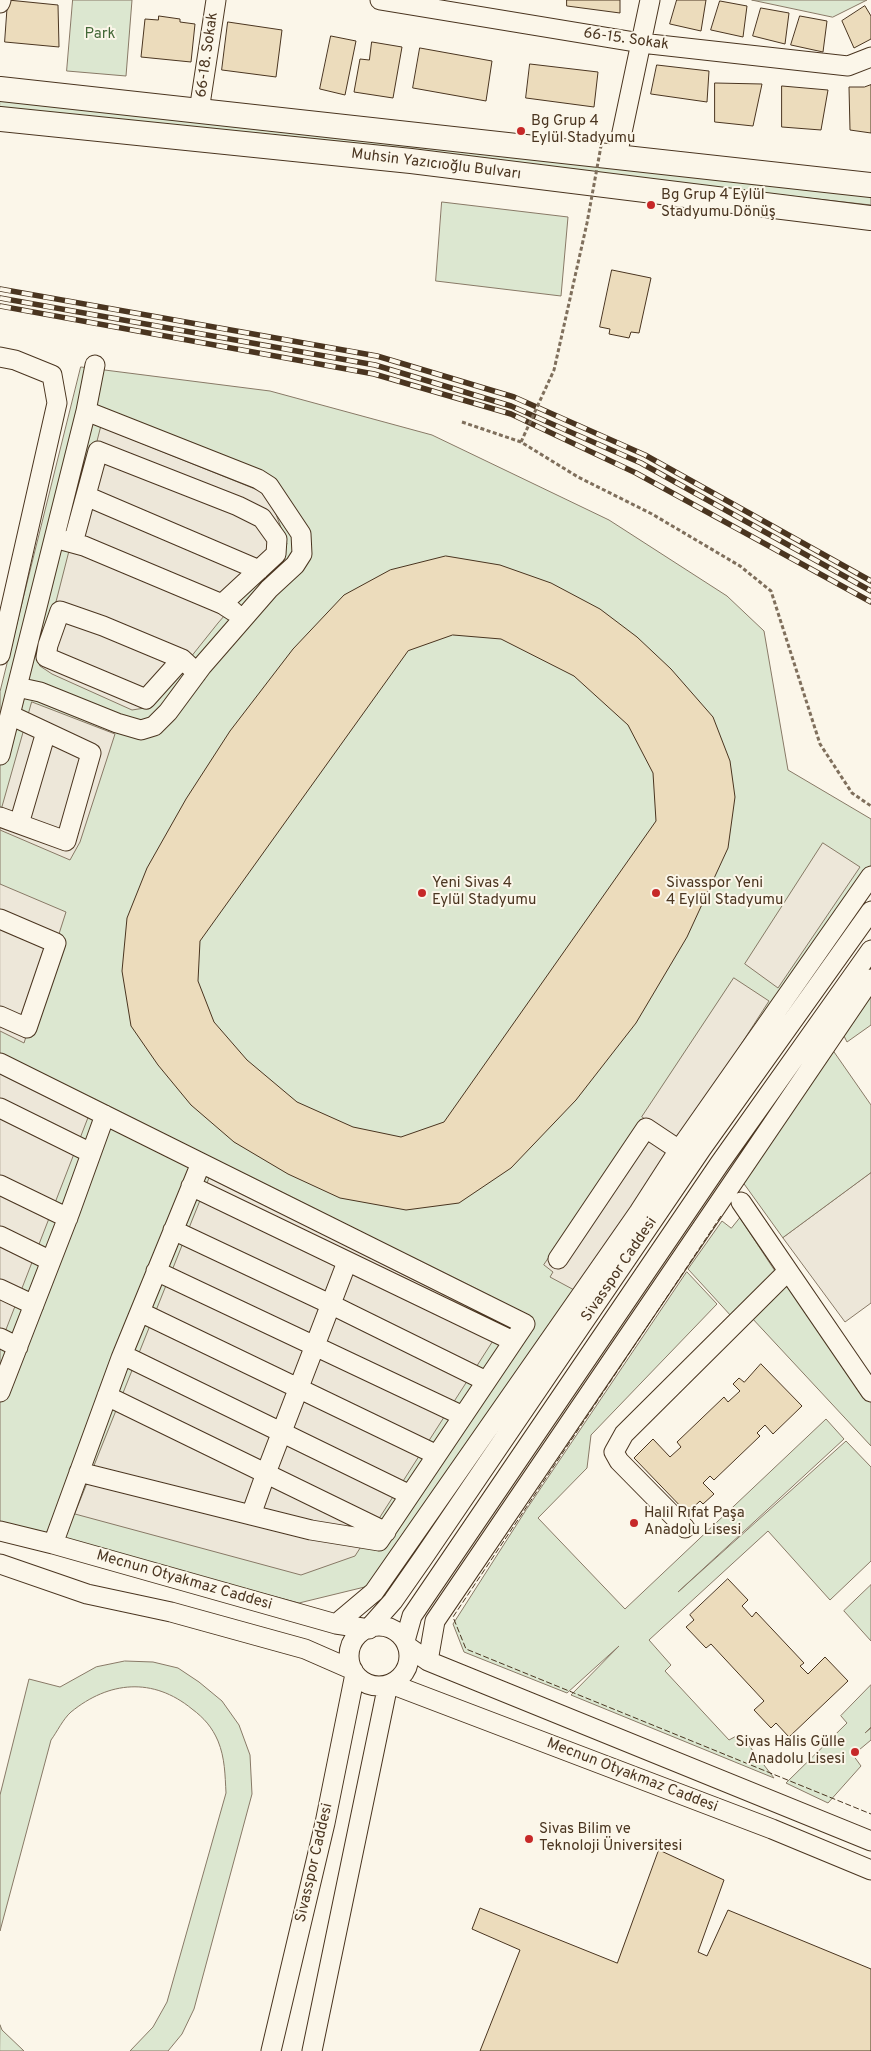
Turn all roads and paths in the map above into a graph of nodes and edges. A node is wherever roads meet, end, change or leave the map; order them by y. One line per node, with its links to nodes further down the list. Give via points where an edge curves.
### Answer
1 (216, 0): 7 (street, 66-18. Sokak)
2 (380, 0): 4 (street, 66-15. Sokak)
3 (650, 0): 4 (street)
4 (641, 43): 5 (street, 66-15. Sokak, via 848,66); 10 (street)
5 (871, 57)
6 (0, 89): 7 (main road, Muhsin Yazıcıoğlu Bulvarı)
7 (199, 110): 10 (main road, Muhsin Yazıcıoğlu Bulvarı)
8 (0, 119): 12 (main road, Muhsin Yazıcıoğlu Bulvarı, via 410,161)
9 (603, 135): 17 (path, bridge, via 554,370)
10 (616, 156): 11 (main road, Muhsin Yazıcıoğlu Bulvarı)
11 (871, 184)
12 (871, 218)
13 (0, 357): 24 (street, via 52,376 57,403)
14 (95, 365): 15 (street)
15 (86, 411): 19 (street); 23 (street, via 269,486 300,534 302,554)
16 (462, 422): 17 (path)
17 (521, 442): 31 (path, via 740,566 771,591 820,744 852,793)
18 (86, 496): 20 (street); 21 (street); 21 (street, via 98,450 238,506 262,518 277,539 276,554)
19 (53, 538): 20 (street); 27 (street)
20 (73, 543): 22 (street)
21 (259, 570): 22 (street)
22 (222, 604): 23 (street)
23 (244, 618): 26 (street)
24 (0, 655)
25 (182, 659): 25 (street, via 60,611 46,658 146,699); 26 (street)
26 (197, 672): 27 (street, via 168,712 154,726 141,730 40,692)
27 (17, 687): 28 (street)
28 (10, 715): 29 (street); 30 (street)
29 (46, 732): 33 (street); 33 (street, via 91,753 66,841)
30 (0, 755)
31 (871, 806)
32 (0, 817): 33 (street)
33 (20, 824)
34 (871, 876): 43 (street)
35 (871, 911): 84 (street, Sivasspor Caddesi, via 702,1148 393,1601)
36 (0, 920): 39 (street, via 56,943 27,1028)
37 (871, 950): 85 (street, Sivasspor Caddesi, via 720,1163 412,1616)
38 (871, 979): 86 (street, via 434,1621)
39 (0, 1016)
40 (0, 1063): 42 (street)
41 (0, 1108): 44 (street)
42 (105, 1115): 44 (street); 45 (street)
43 (679, 1150): 52 (street, via 646,1128); 83 (street, via 374,1592)
44 (91, 1153): 49 (street)
45 (201, 1163): 47 (street); 62 (street, via 525,1324)
46 (0, 1185): 49 (street)
47 (191, 1186): 50 (street); 54 (street)
48 (741, 1202): 56 (street)
49 (68, 1218): 53 (street)
50 (173, 1230): 55 (street); 58 (street)
51 (0, 1236): 53 (street)
52 (558, 1259)
53 (51, 1261): 59 (street)
54 (347, 1262): 58 (street); 62 (street)
55 (156, 1271): 60 (street); 63 (street)
56 (788, 1272): 69 (street); 78 (street, via 624,1434 614,1452)
57 (0, 1289): 59 (street)
58 (330, 1304): 63 (street); 66 (street)
59 (34, 1305): 64 (street)
60 (140, 1312): 65 (street); 67 (street)
61 (0, 1338): 64 (street)
62 (513, 1341): 66 (street)
63 (314, 1346): 67 (street); 71 (street)
64 (18, 1347): 68 (street)
65 (123, 1355): 70 (street); 72 (street)
66 (486, 1381): 71 (street)
67 (298, 1388): 72 (street); 73 (street)
68 (0, 1391)
69 (871, 1392)
70 (107, 1396): 74 (street); 75 (street)
71 (463, 1416): 73 (street)
72 (281, 1432): 75 (street); 76 (street)
73 (437, 1455): 76 (street)
74 (79, 1472): 77 (street); 81 (street)
75 (266, 1472): 77 (street); 80 (street)
76 (410, 1495): 80 (street)
77 (252, 1515): 80 (street, via 311,1530 379,1541)
78 (685, 1528)
79 (0, 1532): 81 (street, Mecnun Otyakmaz Caddesi)
80 (386, 1532)
81 (53, 1544): 83 (street, Mecnun Otyakmaz Caddesi)
82 (0, 1564): 87 (street, via 87,1594 171,1612 305,1649)
83 (336, 1624): 84 (street, Mecnun Otyakmaz Caddesi)
84 (369, 1629): 85 (street, via 389,1629); 87 (street, via 352,1645 350,1655)
85 (406, 1644): 86 (street, Mecnun Otyakmaz Caddesi); 88 (street, via 408,1665)
86 (428, 1660): 89 (street, Mecnun Otyakmaz Caddesi)
87 (354, 1672): 88 (street, via 362,1681 372,1685); 91 (street, Sivasspor Caddesi, via 325,1823)
88 (391, 1684): 90 (street, Mecnun Otyakmaz Caddesi); 92 (street, via 386,1694)
89 (871, 1841)
90 (871, 1870)
91 (270, 2051)
92 (312, 2051)

